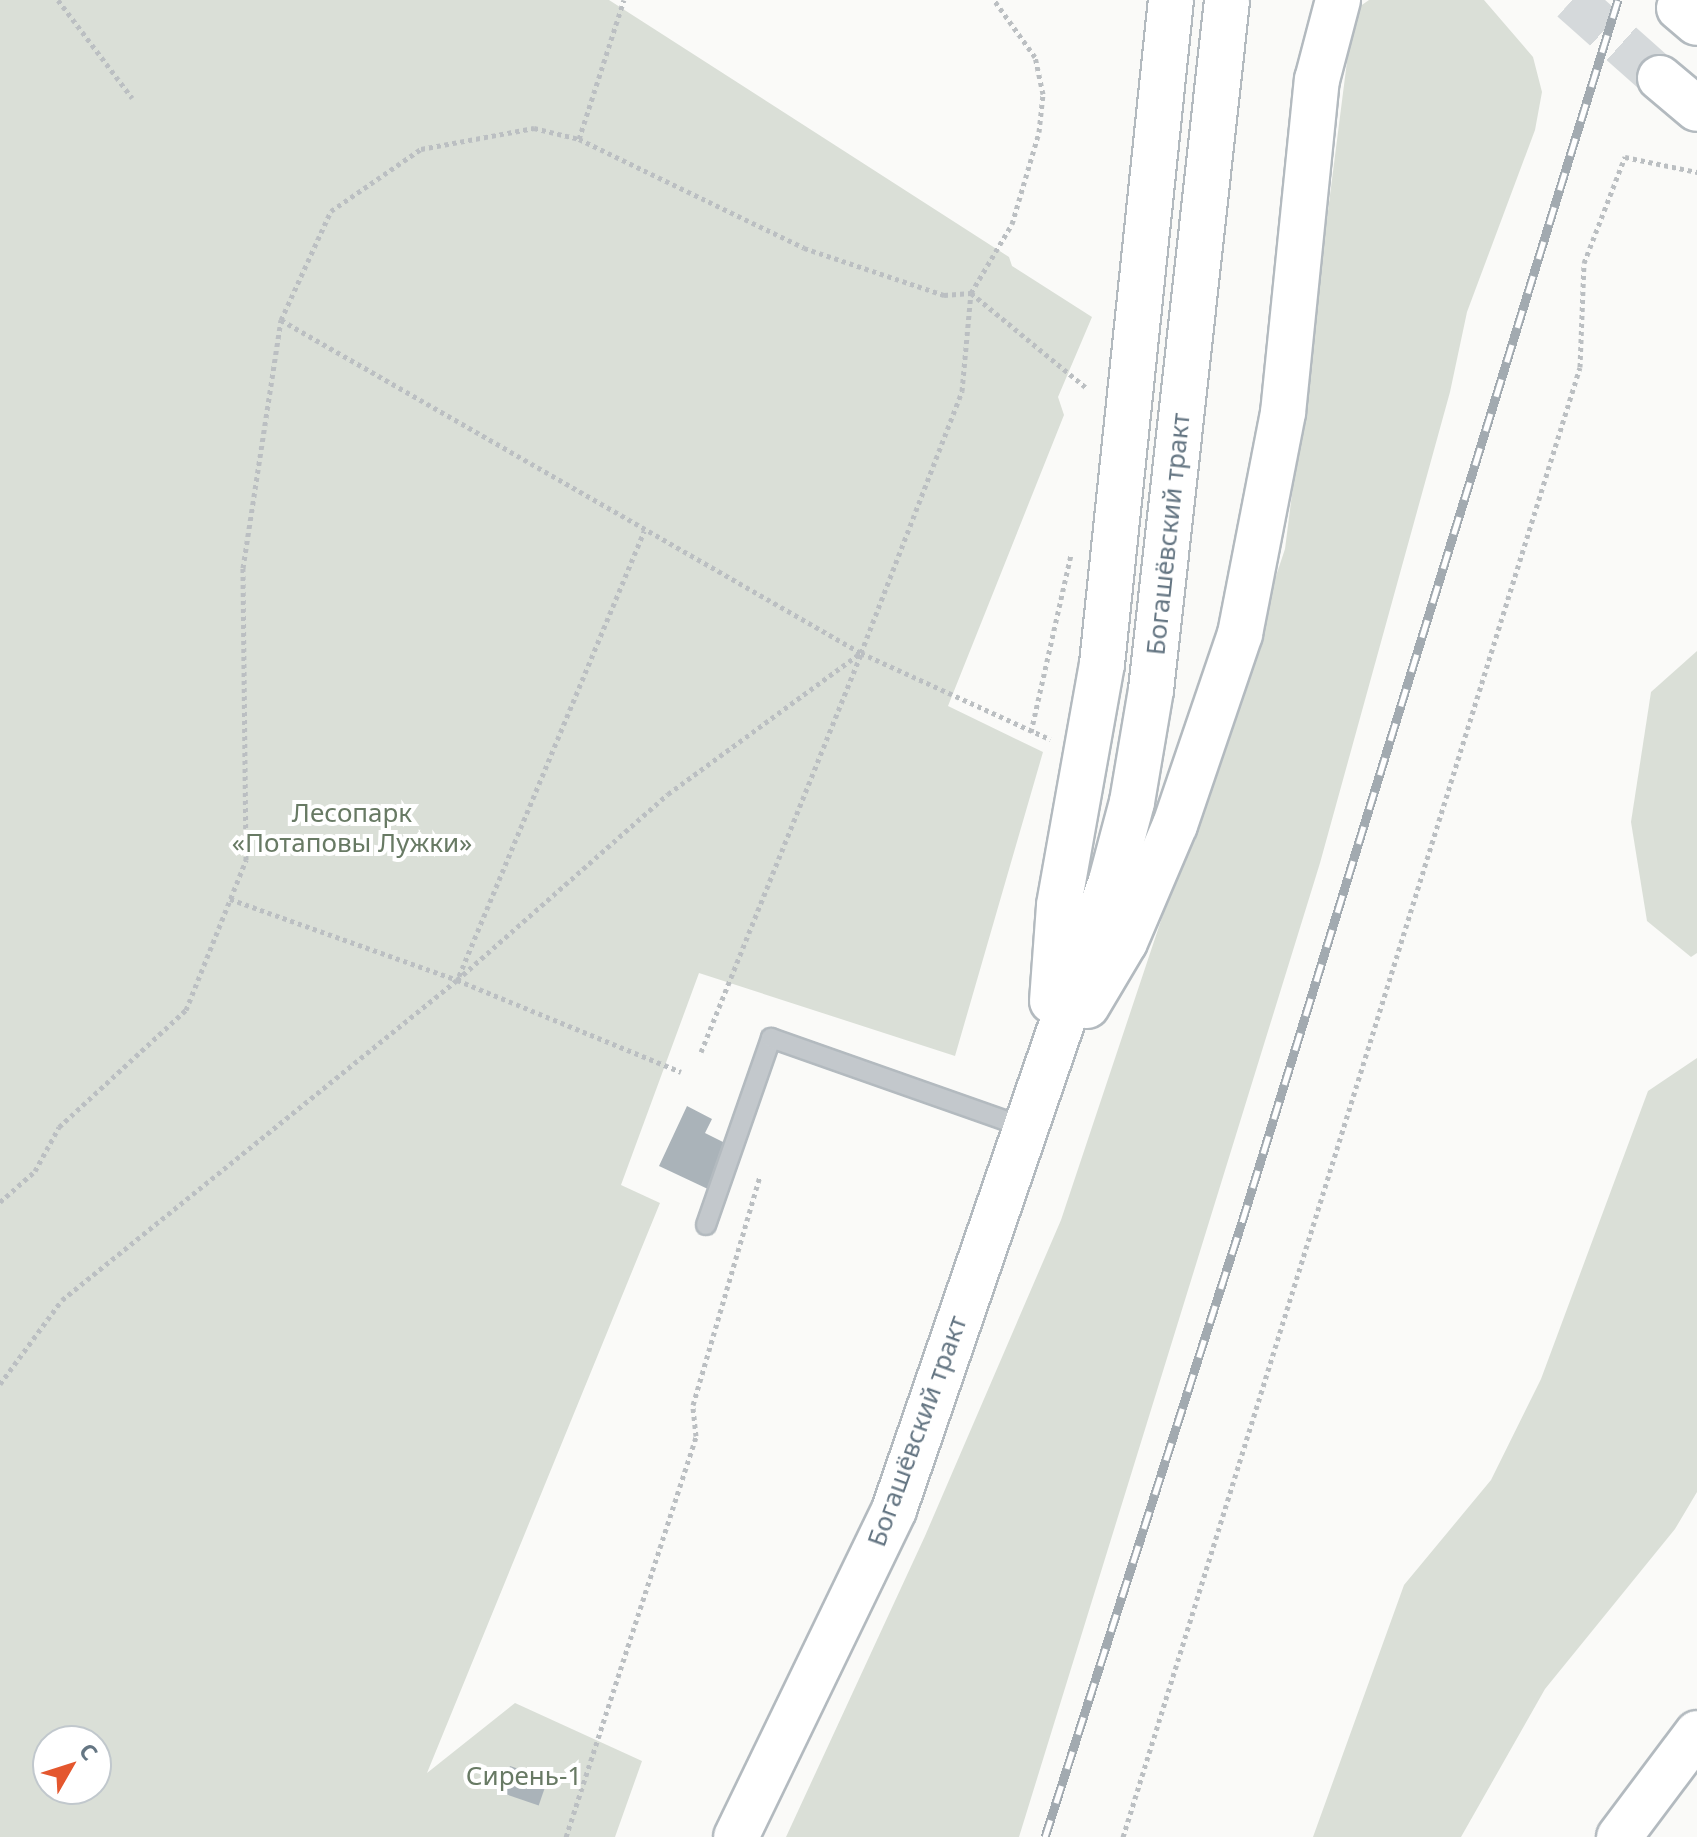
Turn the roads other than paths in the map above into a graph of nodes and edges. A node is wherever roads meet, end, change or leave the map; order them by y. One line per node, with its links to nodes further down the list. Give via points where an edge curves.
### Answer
1 (1171, 0): 6 (main road, Богашёвский тракт, via 1089,751 1059,905)
2 (1227, 0): 6 (main road, Богашёвский тракт, via 1151,690 1137,774 1111,881)
3 (1338, 0): 6 (main road, via 1317,80 1283,413 1240,634 1175,825 1125,942 1092,999)
4 (1660, 78): 5 (main road)
5 (1697, 109)
6 (1048, 1055): 7 (main road, Богашёвский тракт)
7 (1024, 1127): 8 (lane, via 771,1038); 10 (main road, Богашёвский тракт, via 894,1510)
8 (706, 1225)
9 (1697, 1733): 11 (main road)
10 (736, 1837)
11 (1619, 1837)

